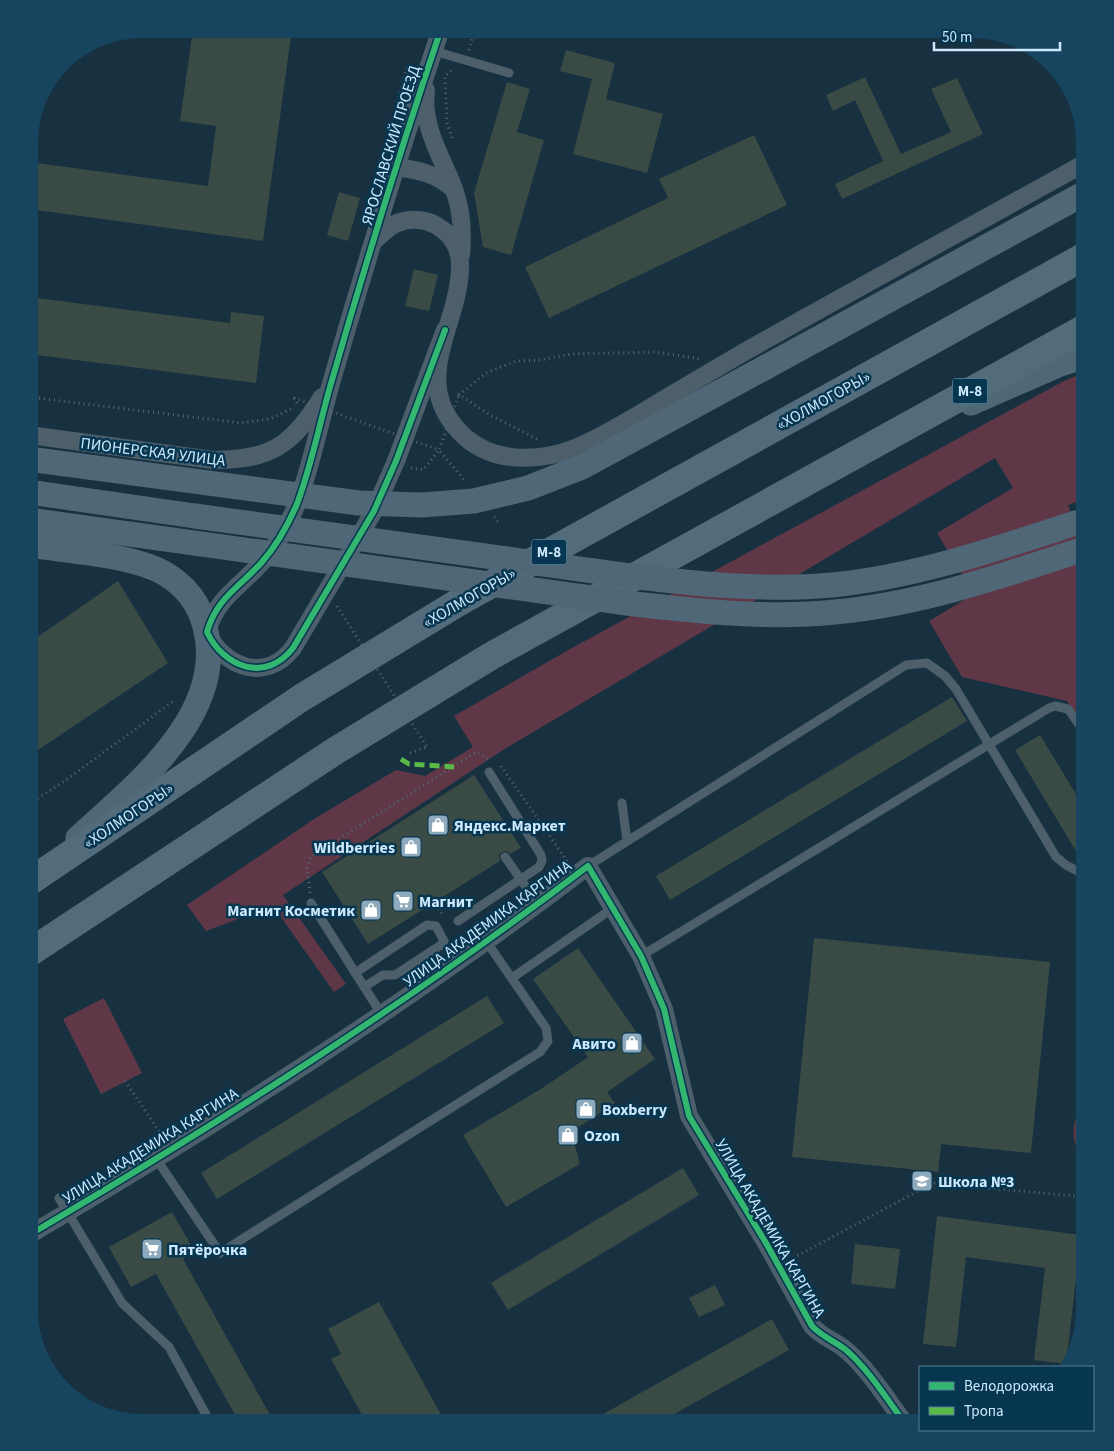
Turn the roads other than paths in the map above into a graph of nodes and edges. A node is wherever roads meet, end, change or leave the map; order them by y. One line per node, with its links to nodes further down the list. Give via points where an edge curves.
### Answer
1 (438, 38): 2 (street, ЯРОСЛАВСКИЙ ПРОЕЗД)
2 (434, 51): 3 (street, ЯРОСЛАВСКИЙ ПРОЕЗД); 4 (lane)
3 (428, 70): 5 (street, ЯРОСЛАВСКИЙ ПРОЕЗД); 7 (street, ЯРОСЛАВСКИЙ ПРОЕЗД, via 425,97 428,123)
4 (509, 73)
5 (397, 167): 7 (street, via 430,174); 9 (street, ЯРОСЛАВСКИЙ ПРОЕЗД)
6 (1076, 168): 12 (street, via 754,346 615,428 560,454 519,459 502,456 472,443 458,431 447,416 437,385)
7 (455, 190): 11 (street, ЯРОСЛАВСКИЙ ПРОЕЗД, via 461,212)
8 (1076, 198): 18 (main road, bridge, via 582,467 528,488 474,501 422,505 359,503)
9 (375, 240): 11 (street, via 389,227 403,221 421,220 451,236 459,250); 15 (street, ЯРОСЛАВСКИЙ ПРОЕЗД)
10 (1076, 261): 34 (highway, «ХОЛМОГОРЫ» / М-8, via 459,602 301,698)
11 (460, 265): 12 (street, ЯРОСЛАВСКИЙ ПРОЕЗД, via 458,286)
12 (445, 330): 24 (street, via 374,510 286,657 264,667 237,664 214,648)
13 (1076, 333): 17 (highway, М-8)
14 (1076, 359): 17 (main road)
15 (332, 380): 16 (street, ПИОНЕРСКАЯ УЛИЦА, via 306,424 286,442 266,454 241,460 213,460); 24 (street, via 294,511 273,547 219,604)
16 (38, 437)
17 (855, 455): 41 (highway, М-8, via 483,661 335,751)
18 (38, 461)
19 (38, 493): 21 (main road, bridge, via 630,576 697,584 767,587 832,585 896,576 961,560)
20 (38, 521): 23 (main road, bridge, via 627,604 766,615 834,612 901,603)
21 (1076, 522)
22 (38, 546): 24 (main road, via 155,569 182,586 192,597)
23 (1076, 552)
24 (207, 632): 33 (main road, via 208,658 204,681 193,712 177,739 128,793)
25 (1076, 720): 26 (lane, via 1068,709 1055,706)
26 (989, 744): 29 (lane, via 945,676 927,664 906,665); 32 (lane, via 1048,845 1066,865); 42 (lane)
27 (489, 772): 35 (lane, via 542,855 538,867)
28 (622, 804): 29 (lane)
29 (627, 841): 31 (lane)
30 (505, 858): 35 (lane)
31 (588, 866): 37 (street, УЛИЦА АКАДЕМИКА КАРГИНА); 38 (street, УЛИЦА АКАДЕМИКА КАРГИНА)
32 (1076, 870)
33 (38, 874)
34 (38, 876)
35 (520, 880): 37 (lane); 39 (lane)
36 (312, 903): 43 (lane)
37 (538, 904): 40 (street, УЛИЦА АКАДЕМИКА КАРГИНА)
38 (613, 908): 42 (street, УЛИЦА АКАДЕМИКА КАРГИНА); 44 (lane)
39 (458, 921)
40 (486, 941): 44 (lane); 46 (street, УЛИЦА АКАДЕМИКА КАРГИНА)
41 (38, 947)
42 (641, 956): 51 (street, УЛИЦА АКАДЕМИКА КАРГИНА, via 664,1009 689,1116 812,1326 846,1350 864,1368)
43 (355, 973): 45 (lane); 45 (lane, via 427,925 436,926 443,937 441,945 395,975 383,975)
44 (512, 978): 47 (lane, via 546,1028 548,1041 545,1047 220,1253)
45 (364, 988): 46 (lane)
46 (382, 1015): 47 (street, УЛИЦА АКАДЕМИКА КАРГИНА)
47 (157, 1160): 48 (street, УЛИЦА АКАДЕМИКА КАРГИНА)
48 (64, 1205): 49 (street, УЛИЦА АКАДЕМИКА КАРГИНА); 50 (lane, via 122,1303 169,1347)
49 (38, 1227)
50 (205, 1413)
51 (897, 1413)

